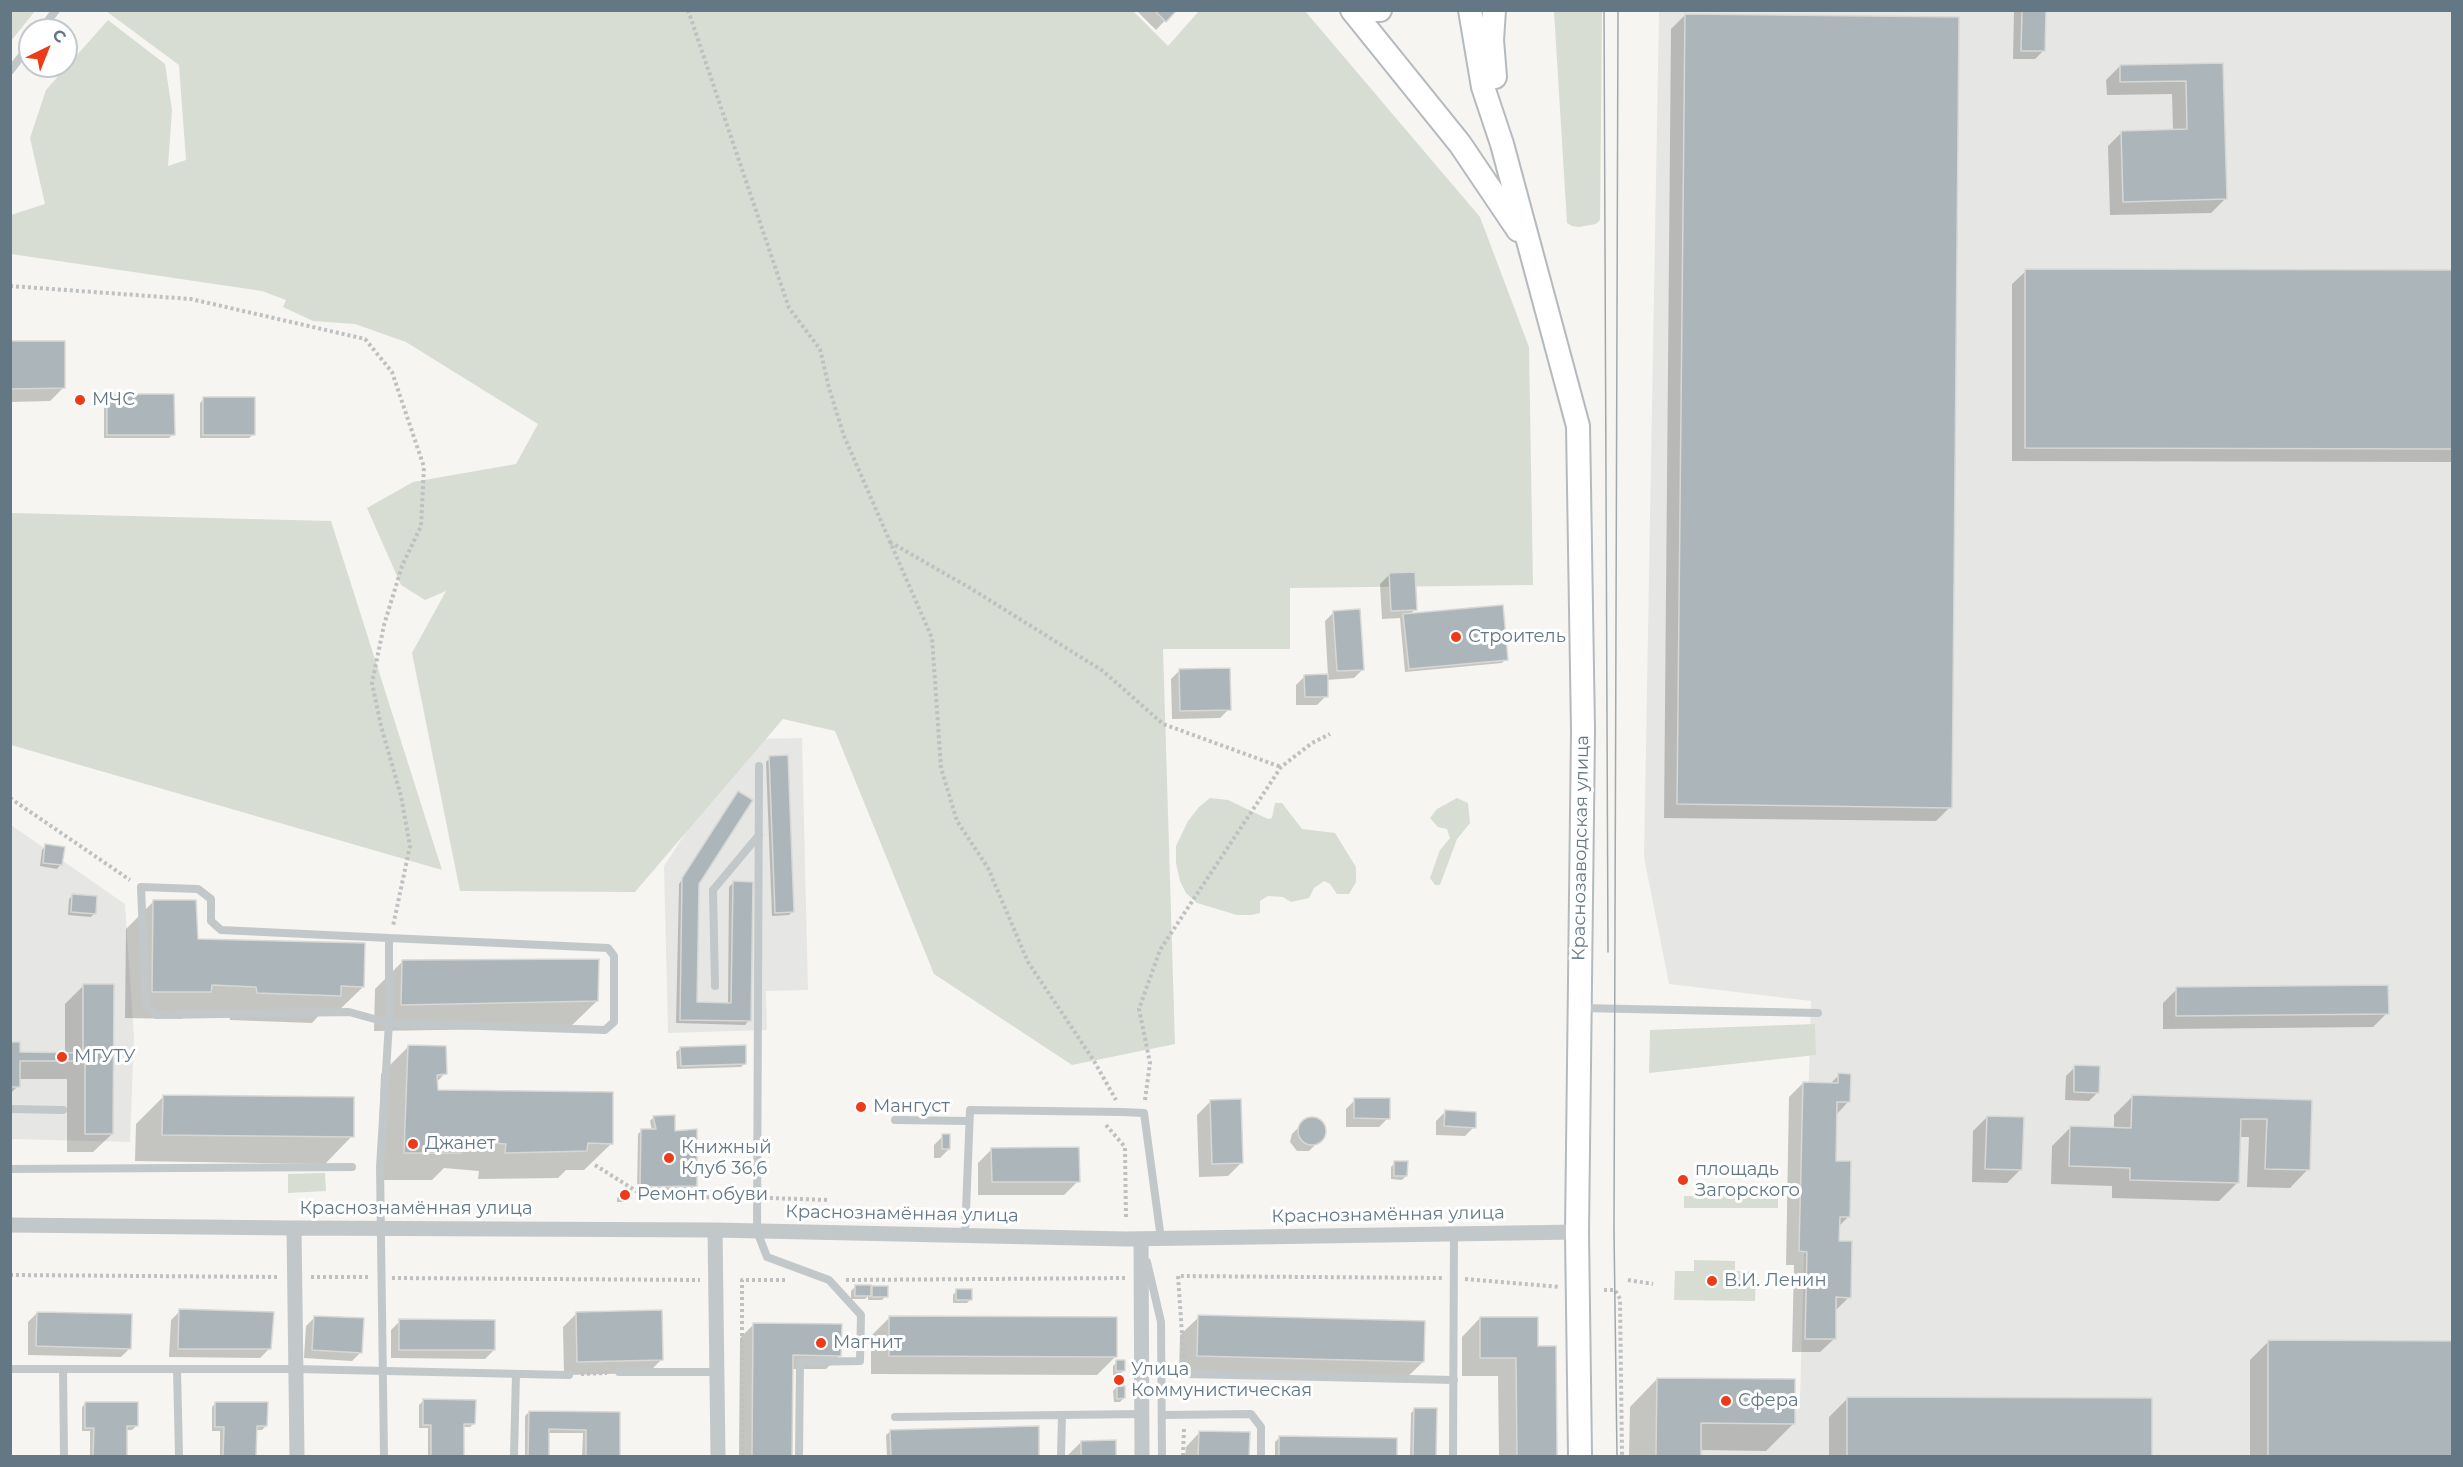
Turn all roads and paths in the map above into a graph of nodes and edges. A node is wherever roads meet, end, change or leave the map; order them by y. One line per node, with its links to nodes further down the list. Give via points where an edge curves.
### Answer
1 (688, 10): 10 (path, via 789,308 820,349 844,436)
2 (1352, 10): 8 (street, via 1460,144)
3 (1372, 10): 4 (street)
4 (1380, 10)
5 (1470, 10): 7 (street, via 1483,87)
6 (1494, 10): 7 (street, via 1492,40)
7 (1502, 144): 8 (street, Краснозаводская улица)
8 (1529, 246): 19 (street, Краснозаводская улица, via 1578,426)
9 (10, 286): 17 (path, via 214,304 365,339 392,372 424,467 421,526 402,566 372,683 402,796 410,846)
10 (889, 541): 13 (path, via 1103,671 1163,724); 25 (path, via 932,638 941,768 957,821 988,868 1028,963 1094,1060)
11 (1330, 734): 13 (path)
12 (759, 766): 15 (lane)
13 (1281, 767): 26 (path, via 1160,950 1139,1009 1150,1063)
14 (10, 798): 16 (path)
15 (759, 835): 18 (lane, via 714,890); 32 (lane)
16 (141, 887): 17 (lane, via 198,889 211,899 211,921 220,930); 21 (lane, via 146,1006 156,1015 349,1012)
17 (389, 938): 21 (lane); 21 (lane, via 608,948 614,956 614,1022 605,1030)
18 (715, 986)
19 (1580, 1008): 20 (lane); 40 (street, Краснозаводская улица)
20 (1818, 1013)
21 (389, 1023): 37 (lane, via 380,1167)
22 (10, 1109): 23 (lane)
23 (63, 1110)
24 (1095, 1112): 25 (lane); 28 (lane, via 970,1110); 34 (path, via 1125,1147)
25 (1122, 1112): 26 (lane)
26 (1144, 1113): 44 (lane)
27 (895, 1120): 28 (lane)
28 (969, 1121): 42 (lane)
29 (596, 1165): 32 (path, via 644,1196)
30 (352, 1167): 31 (lane)
31 (10, 1169)
32 (758, 1198): 33 (path); 39 (lane)
33 (829, 1200)
34 (1126, 1219)
35 (10, 1224): 36 (street, Краснознамённая улица)
36 (294, 1228): 37 (street, Краснознамённая улица); 47 (street)
37 (381, 1228): 38 (street, Краснознамённая улица); 48 (lane)
38 (715, 1230): 39 (street, Краснознамённая улица); 64 (street)
39 (757, 1231): 42 (street, Краснознамённая улица); 53 (lane, via 767,1257)
40 (1577, 1232): 41 (street, Краснознамённая улица); 87 (street, Краснозаводская улица)
41 (1454, 1234): 44 (street, Краснознамённая улица); 50 (lane)
42 (965, 1235): 43 (street, Краснознамённая улица)
43 (1141, 1239): 44 (street, Краснознамённая улица); 66 (street); 67 (lane, via 1161,1322)
44 (1161, 1239)
45 (10, 1275): 47 (path)
46 (1178, 1276): 50 (path)
47 (295, 1277): 48 (path); 61 (street)
48 (381, 1277): 51 (path); 62 (lane)
49 (1127, 1278): 53 (path)
50 (1454, 1278): 56 (path); 69 (lane)
51 (702, 1280)
52 (796, 1280): 80 (path, via 742,1280)
53 (829, 1280): 81 (lane, via 861,1315 860,1361 800,1362)
54 (1628, 1280): 55 (path)
55 (1653, 1284)
56 (1563, 1287)
57 (1604, 1290): 88 (path, via 1615,1290 1620,1299)
58 (10, 1369): 59 (lane)
59 (63, 1369): 60 (lane); 74 (lane)
60 (177, 1369): 61 (lane); 75 (lane)
61 (296, 1369): 62 (lane); 76 (street)
62 (383, 1371): 65 (lane); 77 (lane)
63 (619, 1372): 64 (lane); 68 (path)
64 (717, 1372): 79 (street)
65 (516, 1374): 68 (lane); 78 (lane)
66 (1142, 1374): 67 (lane); 70 (street)
67 (1162, 1374): 69 (lane); 72 (lane)
68 (569, 1375)
69 (1454, 1380): 86 (lane)
70 (1142, 1414): 71 (lane); 83 (street)
71 (1062, 1415): 73 (lane); 82 (lane)
72 (1162, 1415): 84 (lane); 85 (lane, via 1251,1414 1261,1427)
73 (895, 1417)
74 (64, 1456)
75 (178, 1456)
76 (297, 1456)
77 (384, 1456)
78 (514, 1456)
79 (718, 1456)
80 (742, 1456)
81 (799, 1456)
82 (1062, 1456)
83 (1142, 1456)
84 (1162, 1456)
85 (1261, 1456)
86 (1454, 1456)
87 (1580, 1456)
88 (1622, 1456)

